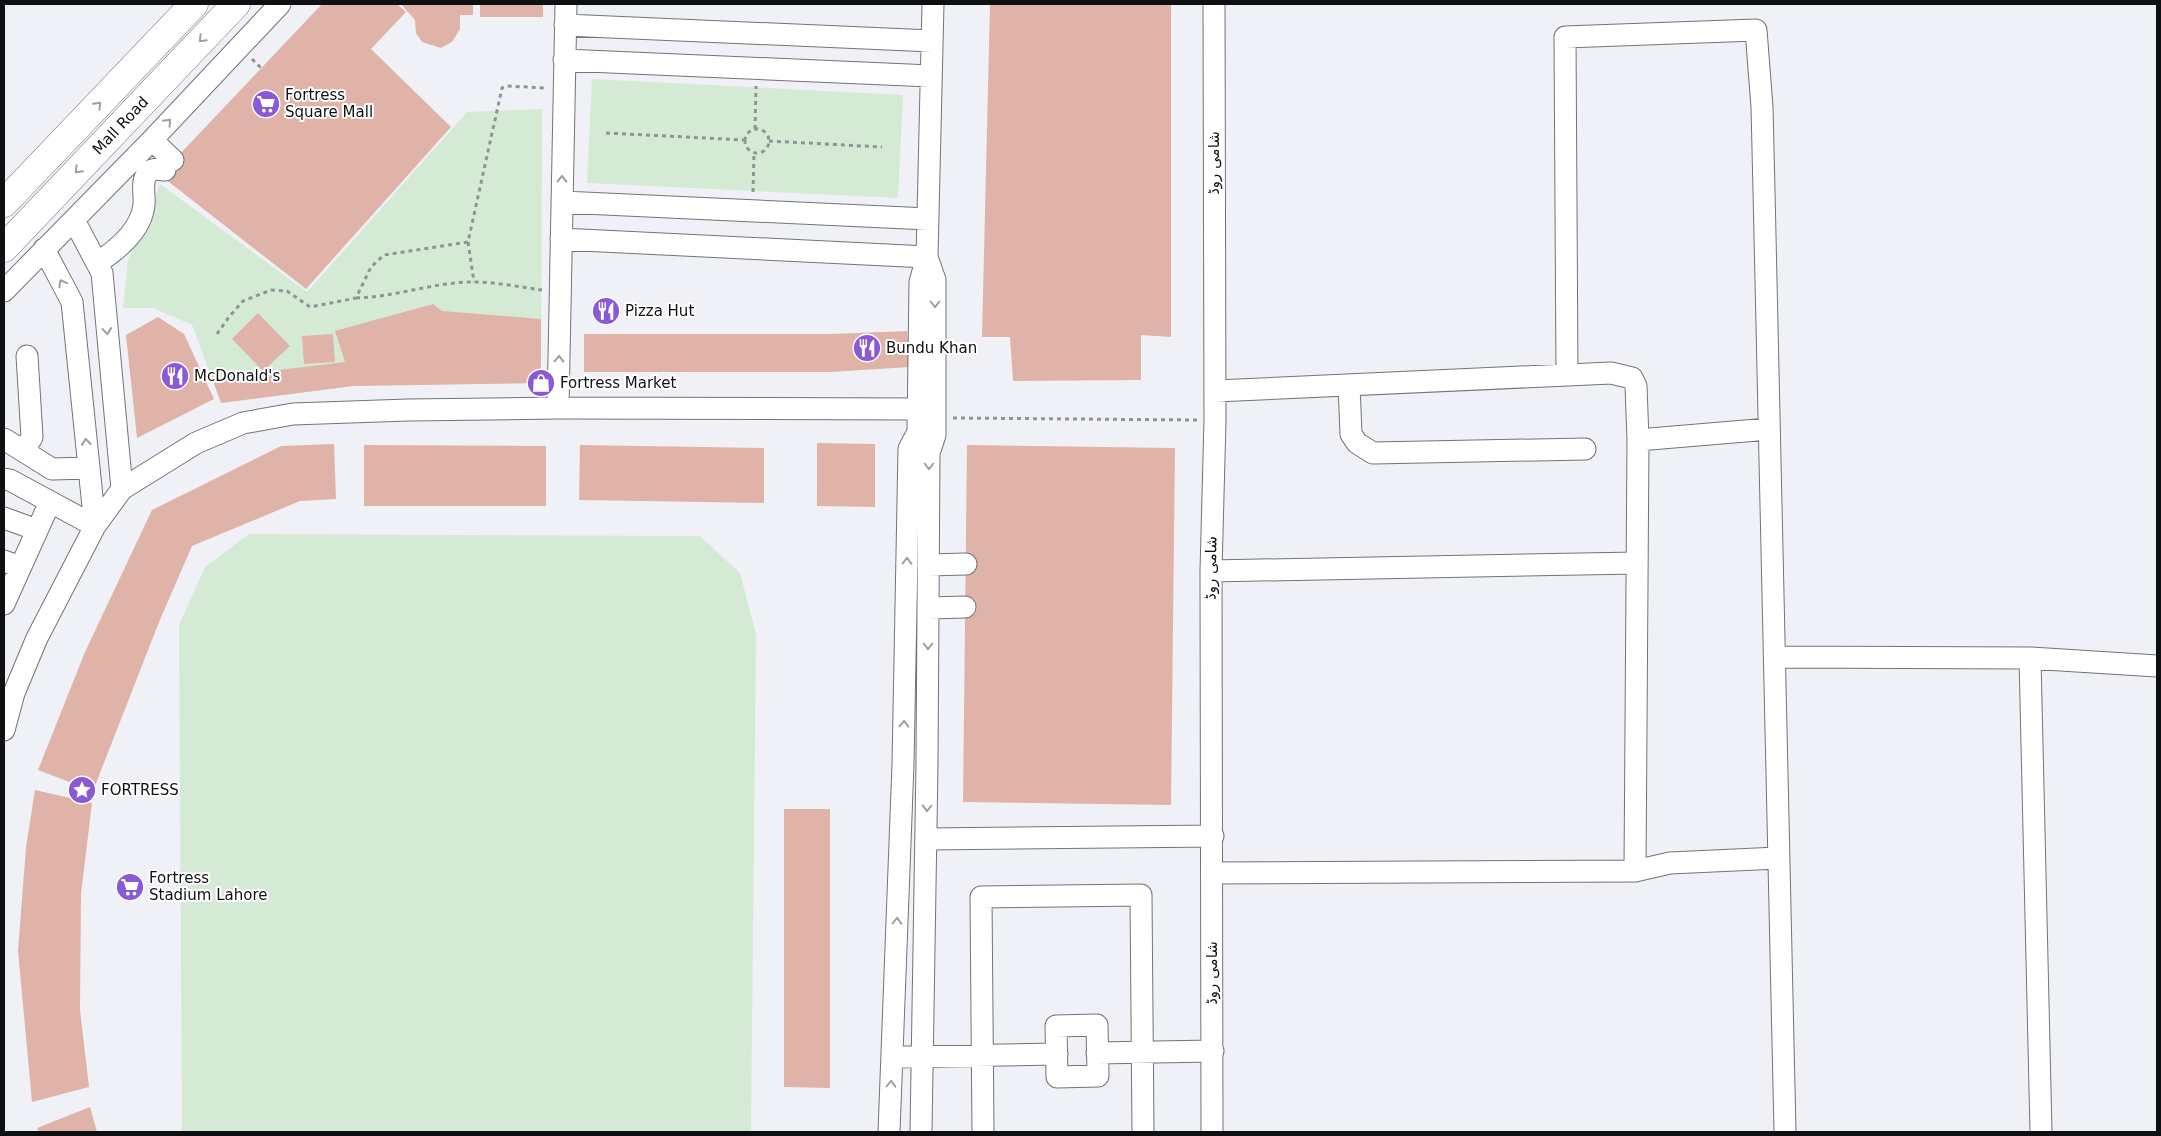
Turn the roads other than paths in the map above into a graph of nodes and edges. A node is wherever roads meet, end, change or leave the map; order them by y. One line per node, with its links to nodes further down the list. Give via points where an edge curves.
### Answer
1 (194, 4): 12 (main road, Mall Road, one-way to 1)
2 (236, 4): 16 (main road, Mall Road, one-way to 16)
3 (280, 4): 10 (street, one-way to 3)
4 (933, 4): 7 (street)
5 (1214, 4): 24 (street, شامی روڈ)
6 (566, 14): 7 (street); 8 (street)
7 (932, 41): 9 (street)
8 (564, 60): 9 (street); 11 (street, one-way to 8)
9 (931, 76): 13 (street)
10 (152, 140): 14 (street); 19 (street, via 169,165 147,173 138,224 111,254)
11 (562, 202): 13 (street); 15 (street)
12 (4, 203)
13 (928, 219): 18 (street)
14 (74, 220): 17 (street); 19 (street)
15 (561, 240): 18 (street); 25 (street, one-way to 15)
16 (4, 248)
17 (44, 249): 20 (street); 32 (street, one-way to 17, via 72,302)
18 (927, 257): 26 (street, via 920,282)
19 (97, 263): 34 (street, one-way to 34, via 102,273)
20 (4, 291)
21 (27, 356): 31 (street, via 32,437)
22 (1567, 375): 23 (street); 27 (street, via 1565,37 1756,30 1762,107); 29 (street, via 1611,373 1632,378 1636,386)
23 (1349, 385): 24 (street); 30 (street, via 1351,434 1357,443 1373,452)
24 (1215, 391): 43 (street, شامی روڈ)
25 (558, 408): 26 (street); 34 (street, via 293,414 243,423 196,443)
26 (927, 414): 42 (street, one-way to 42, via 935,435 929,453); 51 (street, one-way to 26, via 910,449)
27 (1769, 429): 29 (street); 47 (street)
28 (4, 439): 31 (street)
29 (1638, 440): 39 (street)
30 (1585, 448)
31 (24, 451): 32 (street, via 52,469)
32 (89, 468): 37 (street)
33 (4, 479): 35 (street)
34 (122, 489): 37 (street)
35 (50, 502): 37 (street); 38 (street)
36 (4, 518): 38 (street)
37 (95, 526): 50 (street, via 37,638 14,693)
38 (37, 530): 40 (street)
39 (1637, 562): 43 (street); 56 (street)
40 (12, 564): 44 (street)
41 (966, 564): 42 (street)
42 (928, 565): 46 (street)
43 (1211, 571): 53 (street, شامی روڈ)
44 (4, 604)
45 (965, 607): 46 (street)
46 (928, 608): 52 (street, one-way to 52)
47 (1775, 657): 48 (street); 55 (street)
48 (2030, 658): 49 (street); 71 (street)
49 (2157, 666)
50 (4, 730)
51 (903, 764): 52 (street); 64 (street, one-way to 51)
52 (928, 764): 54 (street, one-way to 54)
53 (1213, 836): 54 (street); 57 (street, شامی روڈ)
54 (926, 839): 62 (street)
55 (1778, 858): 56 (street, via 1670,863); 70 (street)
56 (1634, 871): 57 (street)
57 (1212, 873): 58 (street, شامی روڈ)
58 (1213, 1051): 59 (street); 69 (street, شامی روڈ)
59 (1142, 1052): 60 (street); 63 (street, via 1141,895 981,897); 68 (street)
60 (1097, 1053): 61 (street, via 1098,1076 1057,1077); 61 (street, via 1097,1025 1056,1026)
61 (1057, 1054): 63 (street)
62 (922, 1056): 63 (street); 64 (street); 66 (street)
63 (982, 1056): 67 (street)
64 (892, 1057): 65 (street, one-way to 64)
65 (890, 1132)
66 (921, 1132)
67 (983, 1132)
68 (1142, 1132)
69 (1212, 1132)
70 (1785, 1132)
71 (2041, 1132)

